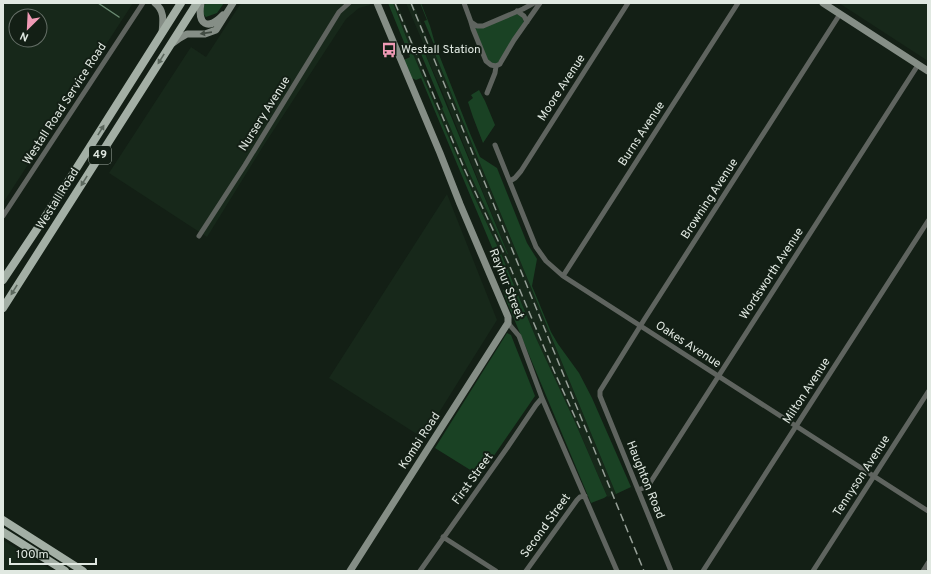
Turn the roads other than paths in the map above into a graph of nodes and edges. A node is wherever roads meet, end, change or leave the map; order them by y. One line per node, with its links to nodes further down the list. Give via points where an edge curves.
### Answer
1 (143, 3): 27 (street, Westall Road Service Road)
2 (155, 3): 19 (main road, via 162,12)
3 (181, 3): 19 (main road, Westall Road / 49)
4 (197, 3): 20 (main road, Westall Road / 49)
5 (201, 3): 14 (main road, via 200,18 208,24 218,20)
6 (349, 3): 29 (street, Nursery Avenue, via 339,12)
7 (377, 3): 33 (main road, Rayhur Street, via 506,311)
8 (464, 3): 17 (street)
9 (534, 3): 15 (street)
10 (540, 3): 18 (street)
11 (628, 3): 26 (street, Moore Avenue, via 521,171)
12 (738, 3): 30 (street, Burns Avenue)
13 (823, 3): 16 (main road)
14 (232, 5): 20 (main road, one-way to 20, via 216,30 205,34 187,34)
15 (517, 12): 17 (street, via 483,26); 18 (street, via 524,16)
16 (840, 14): 21 (main road); 34 (street, Browning Avenue)
17 (471, 22): 22 (street, via 486,61)
18 (527, 22): 22 (street, via 500,64)
19 (162, 33): 31 (main road, Westall Road / 49, one-way to 19)
20 (171, 44): 32 (main road, Westall Road / 49, one-way to 32)
21 (918, 64): 23 (main road); 35 (street, Wordsworth Avenue)
22 (496, 66): 24 (street)
23 (928, 71)
24 (487, 93)
25 (495, 145): 26 (street, Oakes Avenue)
26 (510, 182): 30 (street, Oakes Avenue, via 536,247)
27 (3, 216)
28 (928, 221): 39 (street, Milton Avenue)
29 (199, 236)
30 (563, 276): 34 (street, Oakes Avenue)
31 (3, 280)
32 (3, 308)
33 (508, 323): 38 (street, Rayhur Street, via 519,336); 50 (main road, Kombi Road)
34 (640, 327): 35 (street, Oakes Avenue); 37 (street, Browning Avenue, via 600,391)
35 (718, 377): 39 (street, Oakes Avenue); 41 (street, Wordsworth Avenue, via 650,483)
36 (928, 392): 40 (street, Tennyson Avenue)
37 (600, 396): 41 (street, Haughton Road)
38 (542, 398): 42 (street, Rayhur Street); 46 (street, First Street)
39 (796, 426): 40 (street, Oakes Avenue); 56 (street, Milton Avenue)
40 (874, 476): 43 (street, Oakes Avenue); 57 (street, Tennyson Avenue)
41 (638, 490): 55 (street, Haughton Road)
42 (584, 496): 53 (street, Second Street, via 576,500); 54 (street, Rayhur Street)
43 (928, 511)
44 (3, 520): 49 (main road)
45 (3, 532): 48 (main road)
46 (443, 537): 51 (street, First Street); 52 (street)
47 (928, 563): 58 (street)
48 (65, 571)
49 (83, 571)
50 (350, 571)
51 (420, 571)
52 (496, 571)
53 (526, 571)
54 (616, 571)
55 (671, 571)
56 (703, 571)
57 (813, 571)
58 (923, 571)

